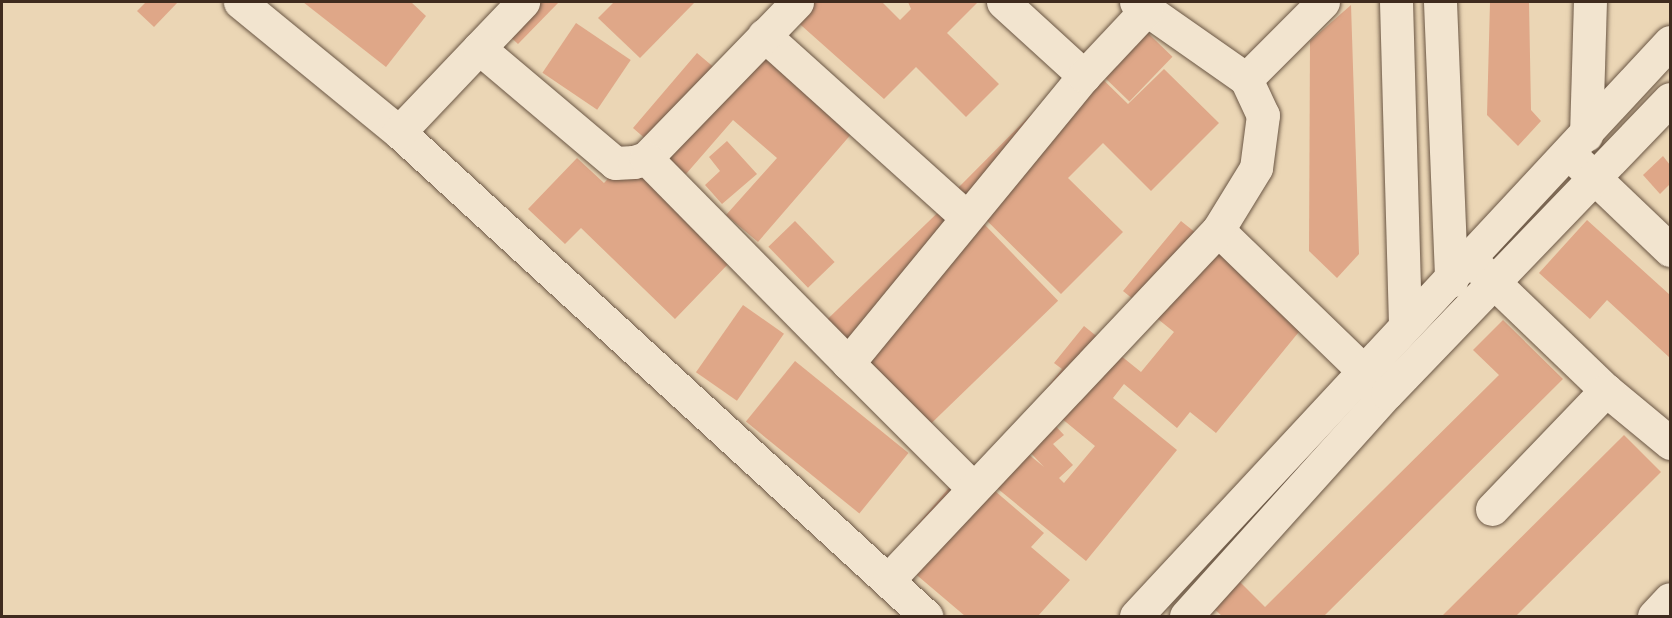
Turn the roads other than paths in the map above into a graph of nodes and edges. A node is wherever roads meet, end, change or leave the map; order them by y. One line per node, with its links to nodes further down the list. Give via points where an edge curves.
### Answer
1 (240, 2): 16 (street)
2 (523, 2): 11 (street)
3 (796, 2): 10 (street)
4 (1003, 2): 13 (street)
5 (1323, 2): 14 (street)
6 (1396, 2): 24 (street)
7 (1440, 2): 23 (street)
8 (1590, 2): 17 (street)
9 (1141, 6): 13 (street); 14 (street)
10 (764, 35): 18 (street); 20 (street)
11 (479, 48): 16 (street); 18 (street, via 615,163)
12 (1664, 61): 17 (street)
13 (1084, 76): 20 (street)
14 (1246, 79): 21 (street, via 1263,115 1256,168)
15 (1671, 99): 19 (street)
16 (399, 132): 32 (street)
17 (1577, 144): 19 (street); 23 (street)
18 (646, 158): 25 (street)
19 (1594, 176): 22 (street); 23 (street)
20 (966, 217): 25 (street)
21 (1218, 230): 26 (street); 30 (street)
22 (1671, 250)
23 (1472, 274): 24 (street); 27 (street); 28 (street)
24 (1405, 324): 26 (street)
25 (848, 363): 30 (street)
26 (1362, 370): 28 (street); 35 (street)
27 (1606, 390): 29 (street); 31 (street)
28 (1387, 393): 36 (street)
29 (1671, 443)
30 (973, 488): 32 (street)
31 (1492, 509)
32 (889, 579): 34 (street)
33 (1671, 599): 37 (street)
34 (926, 616)
35 (1136, 616)
36 (1186, 616)
37 (1654, 616)

